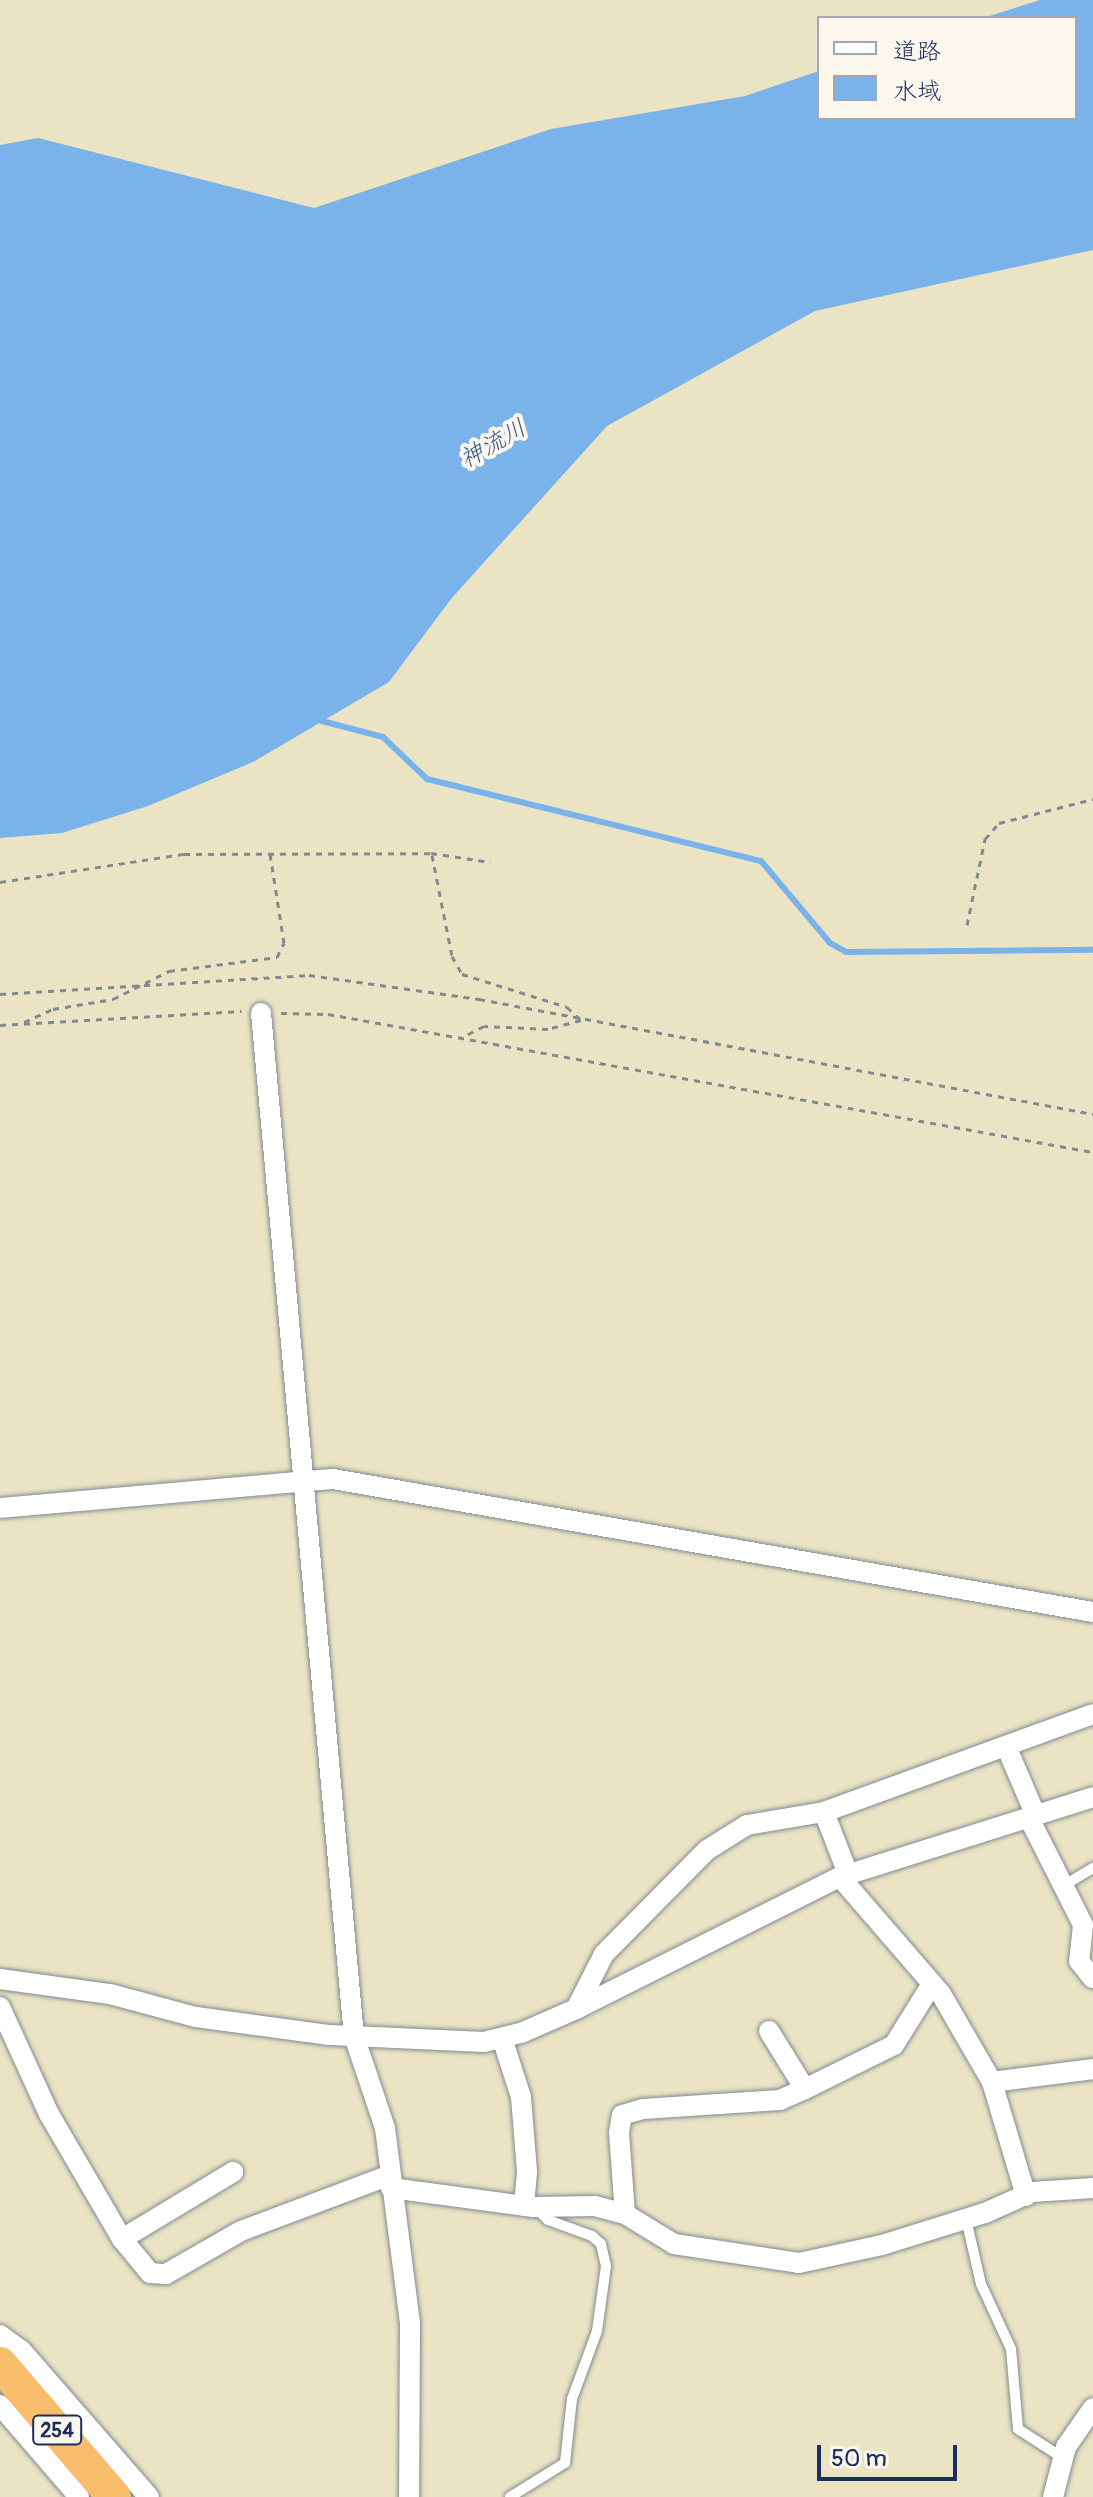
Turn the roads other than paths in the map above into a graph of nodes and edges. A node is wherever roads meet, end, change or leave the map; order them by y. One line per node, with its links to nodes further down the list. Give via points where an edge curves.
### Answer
1 (261, 1013): 2 (street)
2 (303, 1480): 3 (street); 4 (street, via 333,1479); 19 (street)
3 (0, 1508)
4 (1093, 1612)
5 (1093, 1714): 6 (street)
6 (1006, 1746): 8 (street); 9 (street)
7 (1093, 1797): 9 (street)
8 (824, 1812): 11 (street); 17 (street, via 747,1825 707,1850 604,1954)
9 (1032, 1817): 11 (street); 12 (street)
10 (1093, 1868): 12 (lane)
11 (844, 1876): 15 (street); 17 (street)
12 (1063, 1886): 13 (street, via 1083,1925 1079,1961)
13 (1093, 1978)
14 (0, 1979): 19 (street, via 110,1994 196,2017)
15 (932, 1984): 22 (street); 23 (street, via 894,2045)
16 (0, 2007): 31 (street, via 49,2114)
17 (576, 2009): 20 (street)
18 (769, 2031): 23 (street)
19 (354, 2036): 20 (street, via 408,2042); 25 (street, via 385,2128)
20 (502, 2038): 28 (street, via 521,2097)
21 (1093, 2069): 22 (street)
22 (992, 2082): 27 (street)
23 (805, 2089): 29 (street, via 780,2100 622,2115)
24 (233, 2172): 31 (street)
25 (391, 2181): 28 (street); 31 (street, via 241,2231 166,2274 150,2273); 40 (street, via 410,2322)
26 (1093, 2188): 27 (street)
27 (1026, 2196): 30 (street)
28 (529, 2206): 29 (street, via 595,2206); 41 (lane, via 548,2220 592,2236 601,2244 606,2266 597,2331 572,2399 565,2463)
29 (625, 2214): 30 (street, via 674,2244 799,2263 835,2258)
30 (966, 2219): 36 (lane, via 986,2297 1011,2349 1018,2429)
31 (122, 2239)
32 (0, 2335): 39 (street, via 21,2350)
33 (0, 2364): 38 (highway, 254)
34 (0, 2405): 37 (street)
35 (1093, 2408): 36 (street)
36 (1063, 2458): 42 (street)
37 (79, 2497)
38 (114, 2497)
39 (149, 2497)
40 (409, 2497)
41 (510, 2497)
42 (1053, 2497)

